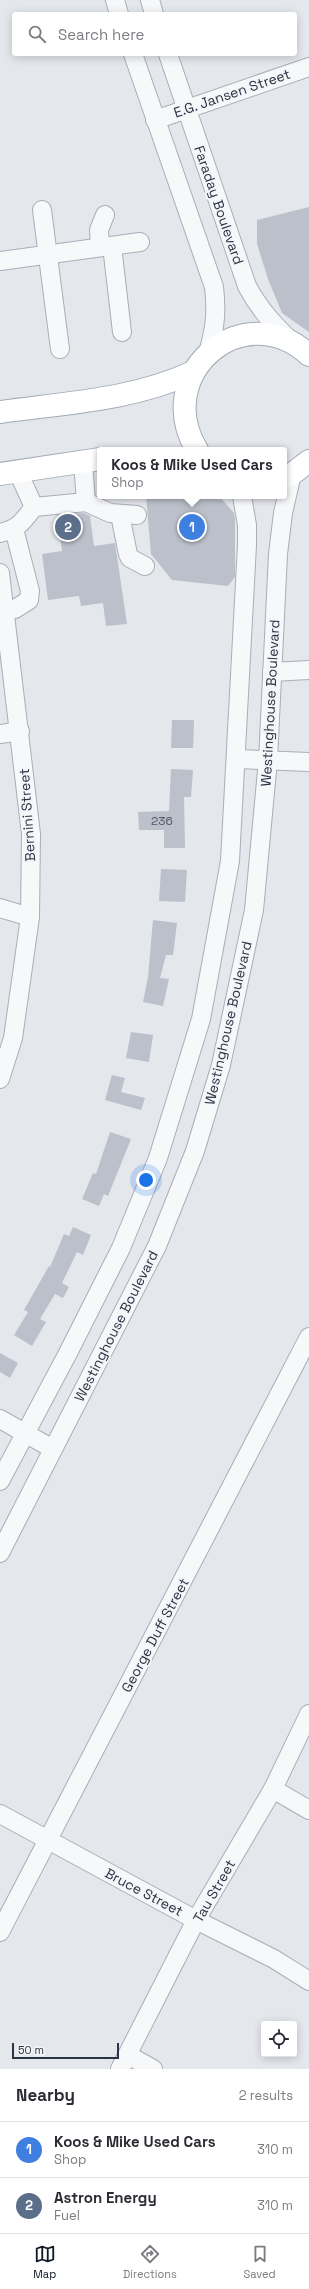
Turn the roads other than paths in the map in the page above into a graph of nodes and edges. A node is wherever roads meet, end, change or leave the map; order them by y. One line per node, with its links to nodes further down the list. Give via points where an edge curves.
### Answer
1 (114, 0): 3 (street)
2 (150, 0): 4 (street)
3 (118, 12)
4 (153, 12)
5 (134, 56): 9 (street)
6 (169, 56): 8 (street, Faraday Boulevard)
7 (309, 67): 8 (street, E.G. Jansen Street)
8 (186, 109): 9 (street, E.G. Jansen Street); 18 (street, Faraday Boulevard, via 246,286 268,319)
9 (155, 120): 19 (street, via 214,287 217,310)
10 (42, 210): 14 (street)
11 (105, 215): 13 (street, via 99,230)
12 (140, 242): 13 (street)
13 (106, 247): 14 (street); 16 (street)
14 (48, 254): 15 (street); 17 (street)
15 (0, 261)
16 (122, 332)
17 (60, 349)
18 (301, 349): 19 (main road, via 279,337 248,334 234,338)
19 (208, 353): 20 (main road)
20 (193, 372): 21 (main road, via 158,387 131,393); 22 (main road, via 186,388 184,405 185,422)
21 (0, 412)
22 (195, 447)
23 (91, 461): 25 (main road); 27 (street)
24 (295, 471): 34 (street, Westinghouse Boulevard, via 283,513 278,554)
25 (9, 473): 28 (street)
26 (243, 499): 37 (street, Westinghouse Boulevard, via 247,545)
27 (86, 502): 28 (street); 30 (street, via 110,513 128,515 128,554 130,558)
28 (34, 507): 29 (street, via 23,523)
29 (7, 531): 32 (street, via 30,591 29,600 15,609)
30 (145, 566)
31 (0, 573): 32 (street, Bernini Street)
32 (5, 609): 35 (street, Bernini Street)
33 (309, 670): 34 (street)
34 (272, 672): 38 (street, Westinghouse Boulevard)
35 (20, 731): 36 (street); 41 (street, Bernini Street, via 31,834)
36 (0, 734)
37 (237, 759): 38 (street); 45 (street, Westinghouse Boulevard, via 230,861 201,1019 160,1150 120,1248)
38 (268, 760): 39 (street); 46 (street, Westinghouse Boulevard, via 254,910 221,1065 195,1151 157,1246)
39 (309, 762)
40 (0, 908): 41 (street)
41 (30, 917): 42 (street, Bernini Street, via 13,1038)
42 (0, 1079)
43 (309, 1337): 53 (street, George Duff Street)
44 (0, 1419): 45 (street)
45 (24, 1434): 46 (street); 47 (street, Westinghouse Boulevard)
46 (53, 1449): 48 (street, Westinghouse Boulevard)
47 (0, 1481)
48 (0, 1552)
49 (309, 1714): 50 (street, Tau Street)
50 (273, 1790): 51 (street); 54 (street, Tau Street)
51 (309, 1810)
52 (0, 1814): 53 (street, Bruce Street)
53 (47, 1839): 54 (street, Bruce Street); 55 (street, George Duff Street)
54 (196, 1920): 56 (street, Bruce Street, via 274,1959); 57 (street, Tau Street)
55 (0, 1932)
56 (309, 1981)
57 (124, 2062): 58 (street)
58 (153, 2069)

